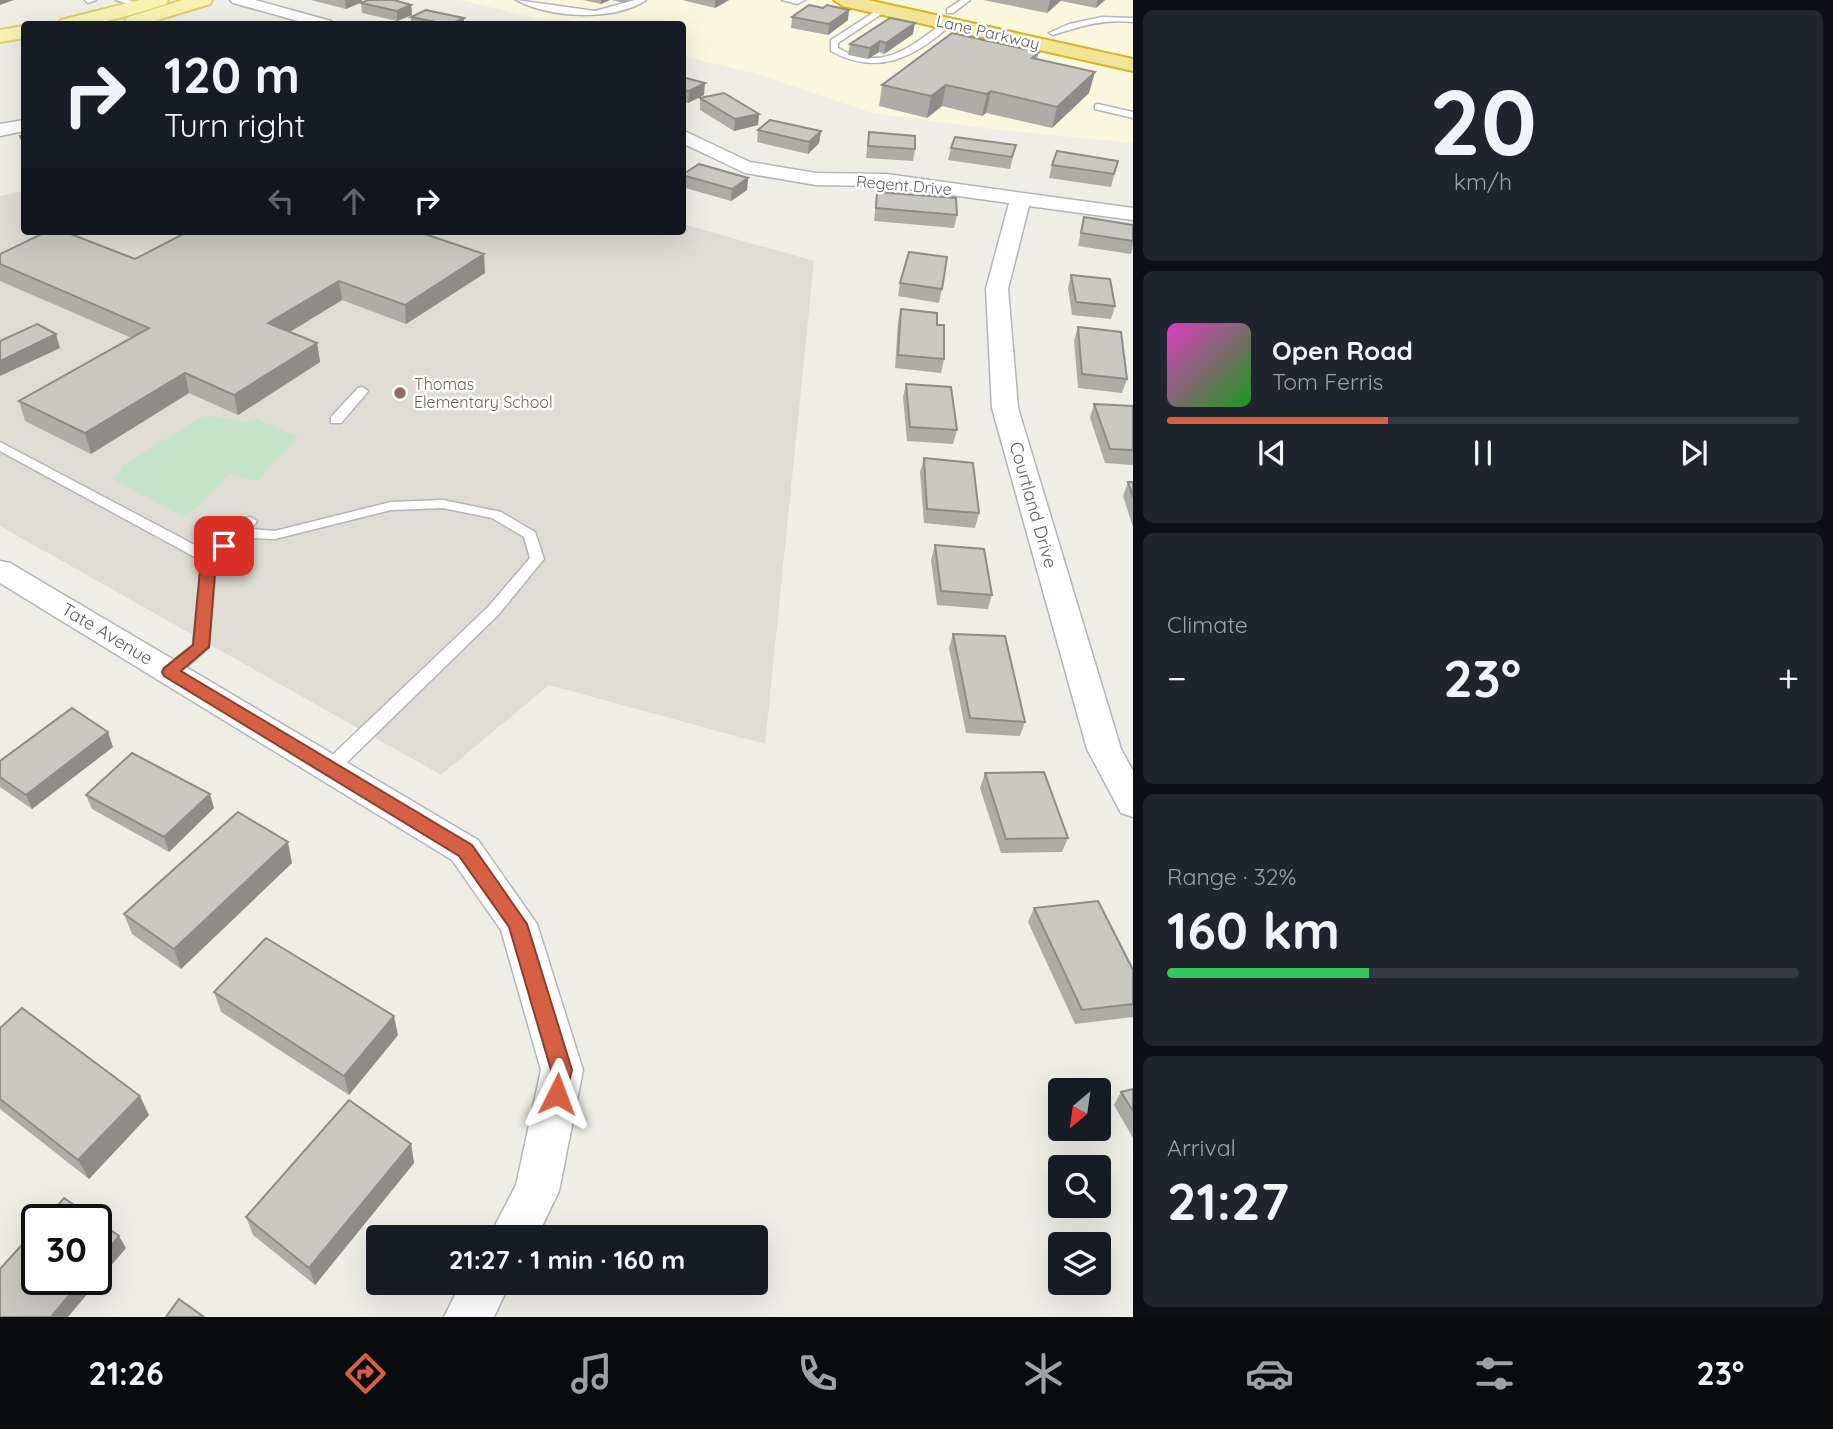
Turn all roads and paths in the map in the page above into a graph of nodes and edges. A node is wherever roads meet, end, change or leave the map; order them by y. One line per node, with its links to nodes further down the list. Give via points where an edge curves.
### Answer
1 (120, 0): 9 (lane)
2 (204, 0): 14 (main road)
3 (238, 0): 15 (street)
4 (520, 0): 5 (lane, via 582,14 606,14)
5 (642, 0)
6 (786, 0): 7 (lane)
7 (801, 0)
8 (843, 0): 10 (highway, Lane Parkway)
9 (150, 3): 13 (main road)
10 (892, 5): 11 (highway, Lane Parkway); 11 (lane, via 834,42 834,49 849,60 879,63 896,58)
11 (955, 11): 17 (highway, Lane Parkway); 22 (highway, Lane Parkway, via 1029,46)
12 (1133, 20): 17 (lane, via 1082,22)
13 (80, 21)
14 (133, 21)
15 (314, 21)
16 (21, 32): 18 (main road)
17 (1053, 33): 21 (highway, Lane Parkway)
18 (0, 36)
19 (21, 45): 20 (main road)
20 (0, 48)
21 (1133, 50)
22 (1133, 65)
23 (1098, 107): 24 (lane)
24 (1133, 115)
25 (21, 127): 26 (street)
26 (0, 130)
27 (686, 137): 28 (street, Regent Drive, via 745,167 816,179 886,180)
28 (1021, 198): 29 (street, Regent Drive); 37 (street, Courtland Drive, via 997,289 1005,408 1104,749)
29 (1133, 214)
30 (362, 391): 31 (lane)
31 (336, 420)
32 (0, 446): 33 (lane)
33 (209, 559): 35 (lane, via 201,647); 36 (lane, via 245,527 275,535 391,506 443,504 496,515 530,534 537,559 502,600)
34 (0, 570): 35 (street, Tate Avenue)
35 (170, 672): 36 (street, Tate Avenue)
36 (331, 767): 38 (street, Tate Avenue, via 465,850 518,924 562,1070 537,1191)
37 (1133, 803)
38 (519, 1225)
39 (480, 1295): 40 (street)
40 (468, 1317)

